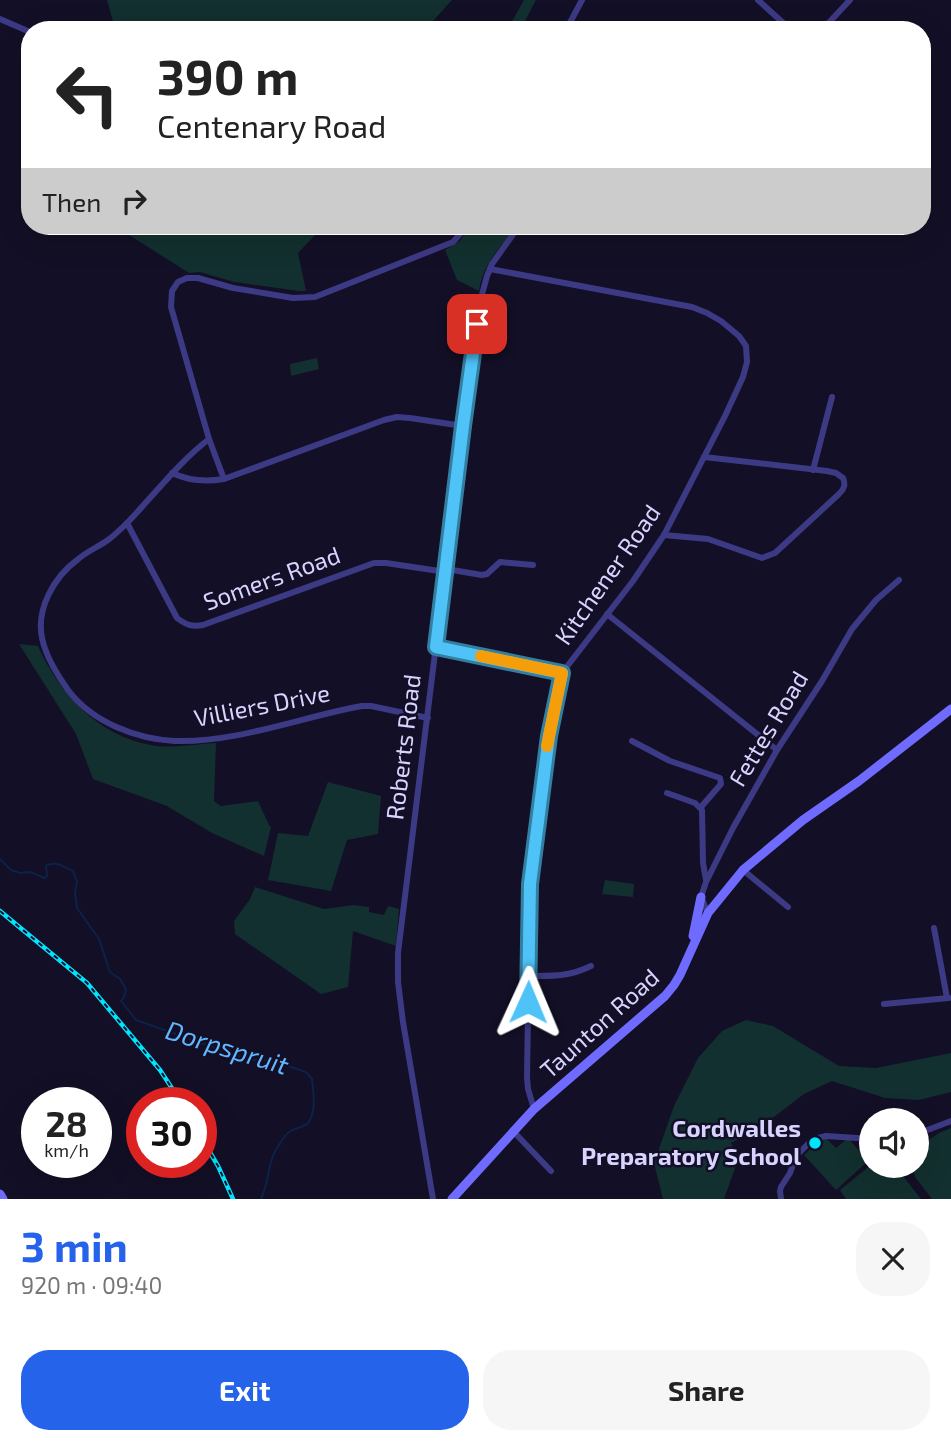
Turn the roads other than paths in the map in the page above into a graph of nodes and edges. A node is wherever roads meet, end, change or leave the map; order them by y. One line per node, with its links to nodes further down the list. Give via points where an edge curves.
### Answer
1 (582, 0): 5 (street)
2 (758, 0): 6 (street)
3 (850, 0): 7 (street)
4 (0, 19): 8 (street)
5 (571, 21)
6 (781, 21)
7 (830, 21)
8 (21, 29)
9 (459, 235): 14 (street, via 453,242 315,297 293,298 198,278 178,282 171,307)
10 (512, 235): 11 (street, Roberts Road)
11 (489, 269): 13 (street, Roberts Road); 15 (street, Kitchener Road, via 692,307 739,336 747,355 743,377)
12 (832, 397): 16 (street)
13 (463, 426): 18 (street, via 397,417); 22 (street, Roberts Road)
14 (209, 439): 17 (street, Villiers Drive); 18 (street)
15 (704, 457): 16 (street); 20 (street, Kitchener Road)
16 (813, 470): 20 (street, via 840,476 845,482 843,490 768,558 708,539)
17 (172, 473): 18 (street, via 201,481); 19 (street, Villiers Drive)
18 (224, 479)
19 (127, 523): 22 (street, Somers Road, via 177,618 193,626 374,563); 28 (street, Villiers Drive, via 57,578 42,616 42,637 51,662 70,693 92,714 127,731 173,741 202,741 362,706)
20 (664, 535): 24 (street, Kitchener Road)
21 (533, 565): 22 (street, Somers Road, via 500,562 482,575)
22 (446, 571): 25 (street, Roberts Road)
23 (899, 580): 30 (street, Fettes Road, via 852,629)
24 (607, 614): 26 (street, Kitchener Road); 30 (street)
25 (436, 647): 26 (street); 28 (street, Roberts Road)
26 (562, 673): 41 (street, Kitchener Road, via 530,884)
27 (951, 709): 33 (street, Taunton Road)
28 (428, 718): 52 (street, Roberts Road, via 403,906 398,982)
29 (632, 741): 32 (street, via 679,765 720,778 721,784)
30 (777, 750): 34 (street, Fettes Road)
31 (667, 793): 32 (street)
32 (701, 807): 34 (street)
33 (743, 870): 36 (street); 37 (street, Taunton Road)
34 (706, 882): 35 (street, Fettes Road)
35 (701, 897): 37 (street); 39 (street)
36 (788, 907)
37 (708, 913): 39 (street, Taunton Road)
38 (934, 928): 42 (street)
39 (692, 945): 44 (street, Taunton Road, via 665,996)
40 (591, 966): 41 (street, via 568,975)
41 (529, 976): 44 (street, Kitchener Road, via 527,1077)
42 (949, 998): 43 (street)
43 (884, 1004)
44 (534, 1109): 47 (street, Taunton Road)
45 (951, 1121): 46 (street)
46 (929, 1129)
47 (513, 1131): 49 (street); 53 (street, Taunton Road)
48 (859, 1138): 54 (street, via 813,1139 796,1156 779,1191)
49 (551, 1171)
50 (0, 1194): 51 (street)
51 (3, 1199)
52 (433, 1199)
53 (452, 1199)
54 (782, 1199)

